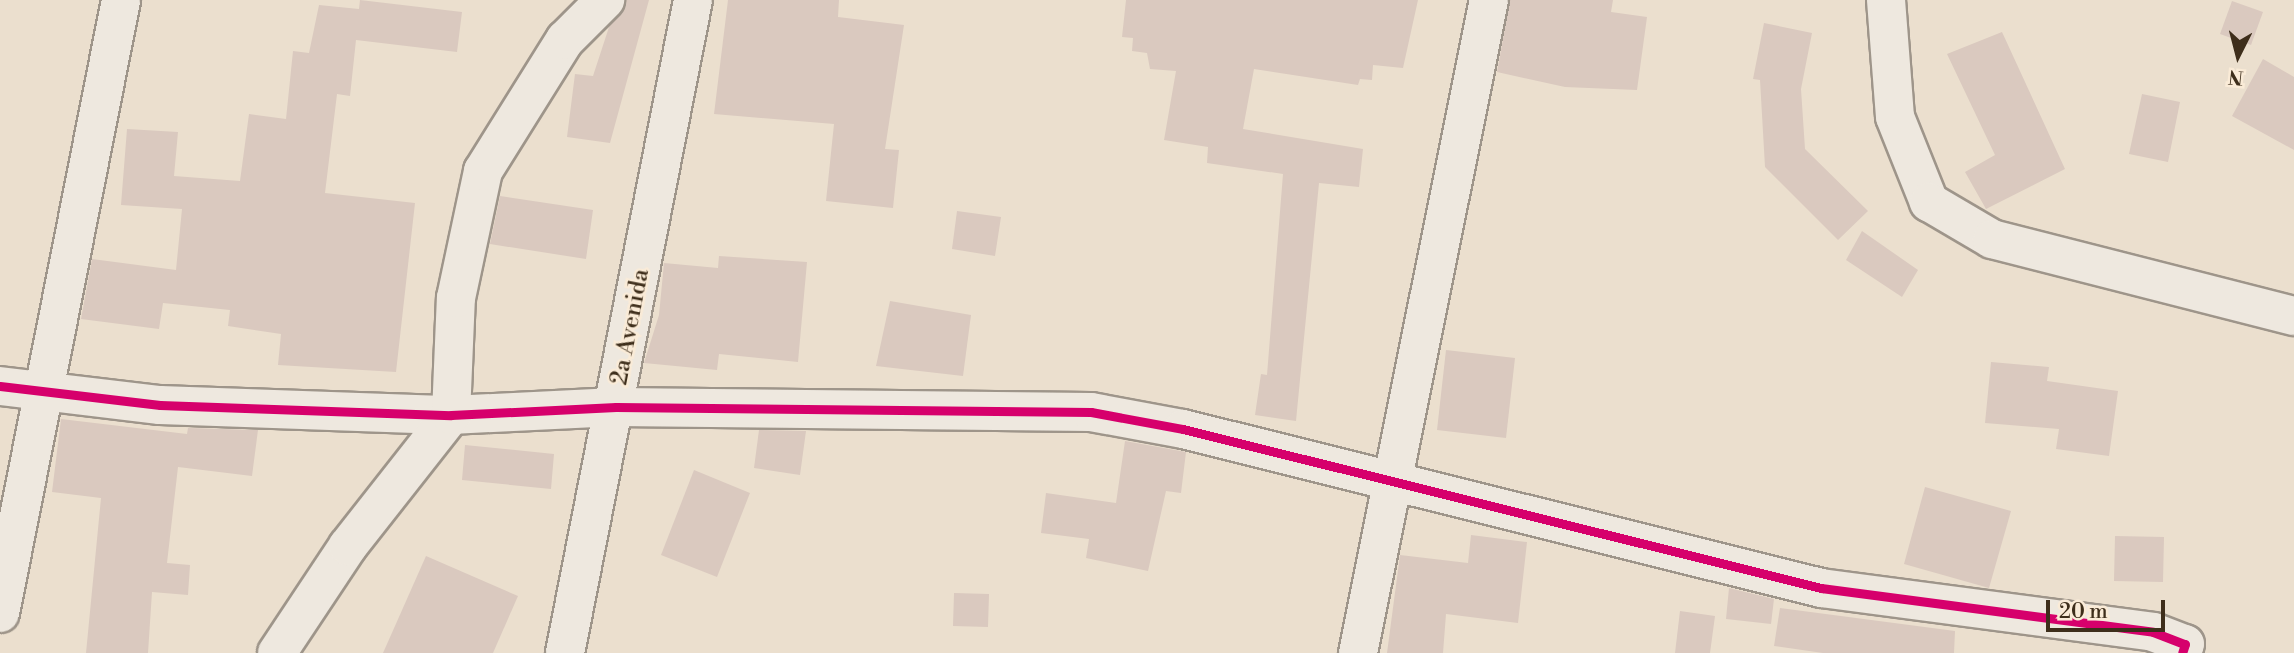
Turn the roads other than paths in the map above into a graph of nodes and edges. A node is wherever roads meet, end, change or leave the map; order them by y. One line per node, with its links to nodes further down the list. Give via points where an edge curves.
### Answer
1 (121, 0): 8 (street)
2 (605, 0): 10 (street, via 565,40 483,171 456,298)
3 (692, 0): 9 (street, 2a Avenida)
4 (1489, 0): 11 (street, via 1414,384)
5 (1886, 0): 6 (street, via 1895,117 1929,202 1992,239)
6 (2294, 316)
7 (0, 386): 8 (street)
8 (45, 396): 10 (street); 12 (street)
9 (616, 407): 10 (street); 11 (street, via 1091,412); 14 (street, 2a Avenida)
10 (451, 415): 13 (street, via 348,545)
11 (1388, 480): 15 (street); 16 (street, via 1821,589 2153,632 2185,644)
12 (0, 613)
13 (277, 653)
14 (565, 653)
15 (1359, 653)
16 (2182, 653)

